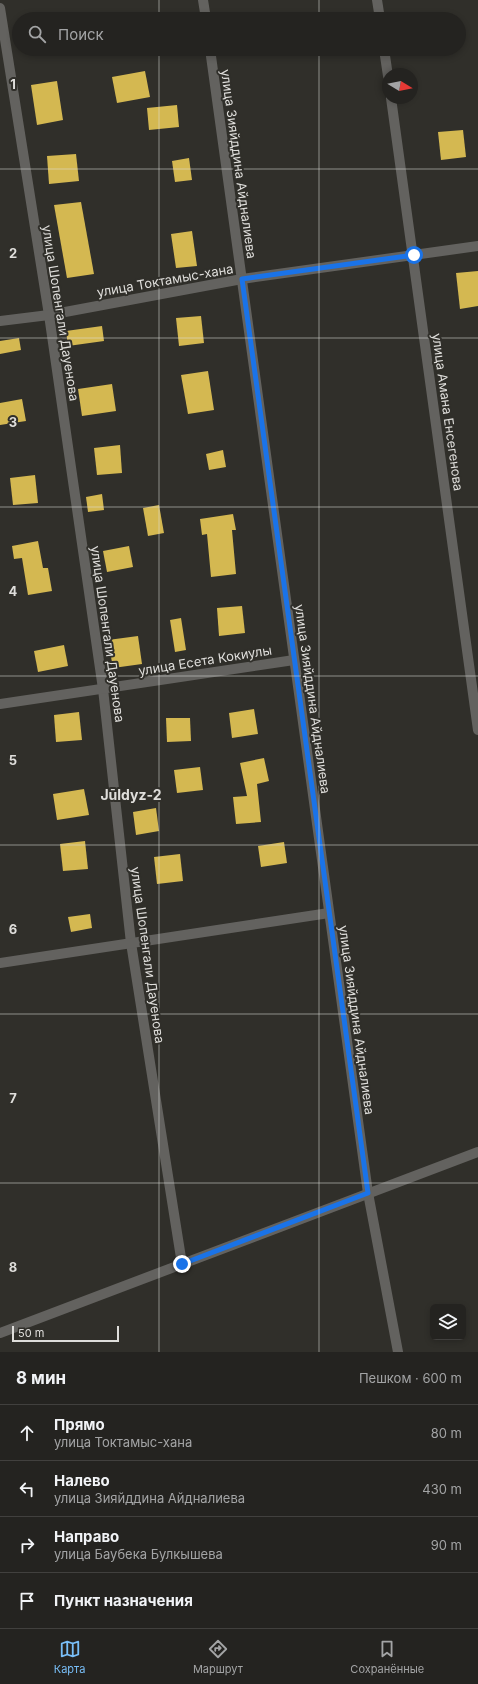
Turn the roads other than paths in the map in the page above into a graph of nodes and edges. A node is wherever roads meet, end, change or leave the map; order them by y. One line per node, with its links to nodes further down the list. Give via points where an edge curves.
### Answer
1 (203, 0): 4 (street)
2 (377, 0): 5 (street)
3 (0, 8): 13 (street, улица Шопенгали Дауенова)
4 (205, 12)
5 (379, 12)
6 (211, 56): 12 (street, улица Зияйддина Айдналиева)
7 (385, 56): 8 (street)
8 (387, 68)
9 (392, 104): 11 (street, улица Амана Енсегенова)
10 (478, 246): 11 (street, улица Токтамыс-хана)
11 (414, 255): 12 (street, улица Токтамыс-хана); 18 (street, улица Амана Енсегенова)
12 (242, 279): 13 (street, улица Токтамыс-хана); 15 (street, улица Зияйддина Айдналиева)
13 (49, 315): 14 (street, улица Токтамыс-хана); 16 (street, улица Шопенгали Дауенова)
14 (0, 321)
15 (294, 660): 16 (street, улица Есета Кокиулы); 19 (street, улица Зияйддина Айдналиева)
16 (103, 689): 17 (street, улица Есета Кокиулы); 20 (street, улица Шопенгали Дауенова)
17 (0, 704)
18 (478, 730)
19 (329, 913): 20 (street); 23 (street, улица Зияйддина Айдналиева)
20 (131, 943): 21 (street); 24 (street, улица Шопенгали Дауенова)
21 (0, 963)
22 (478, 1152): 23 (street)
23 (368, 1193): 24 (street); 26 (street, улица Зияйддина Айдналиева)
24 (182, 1264): 25 (street)
25 (0, 1333)
26 (398, 1352)

